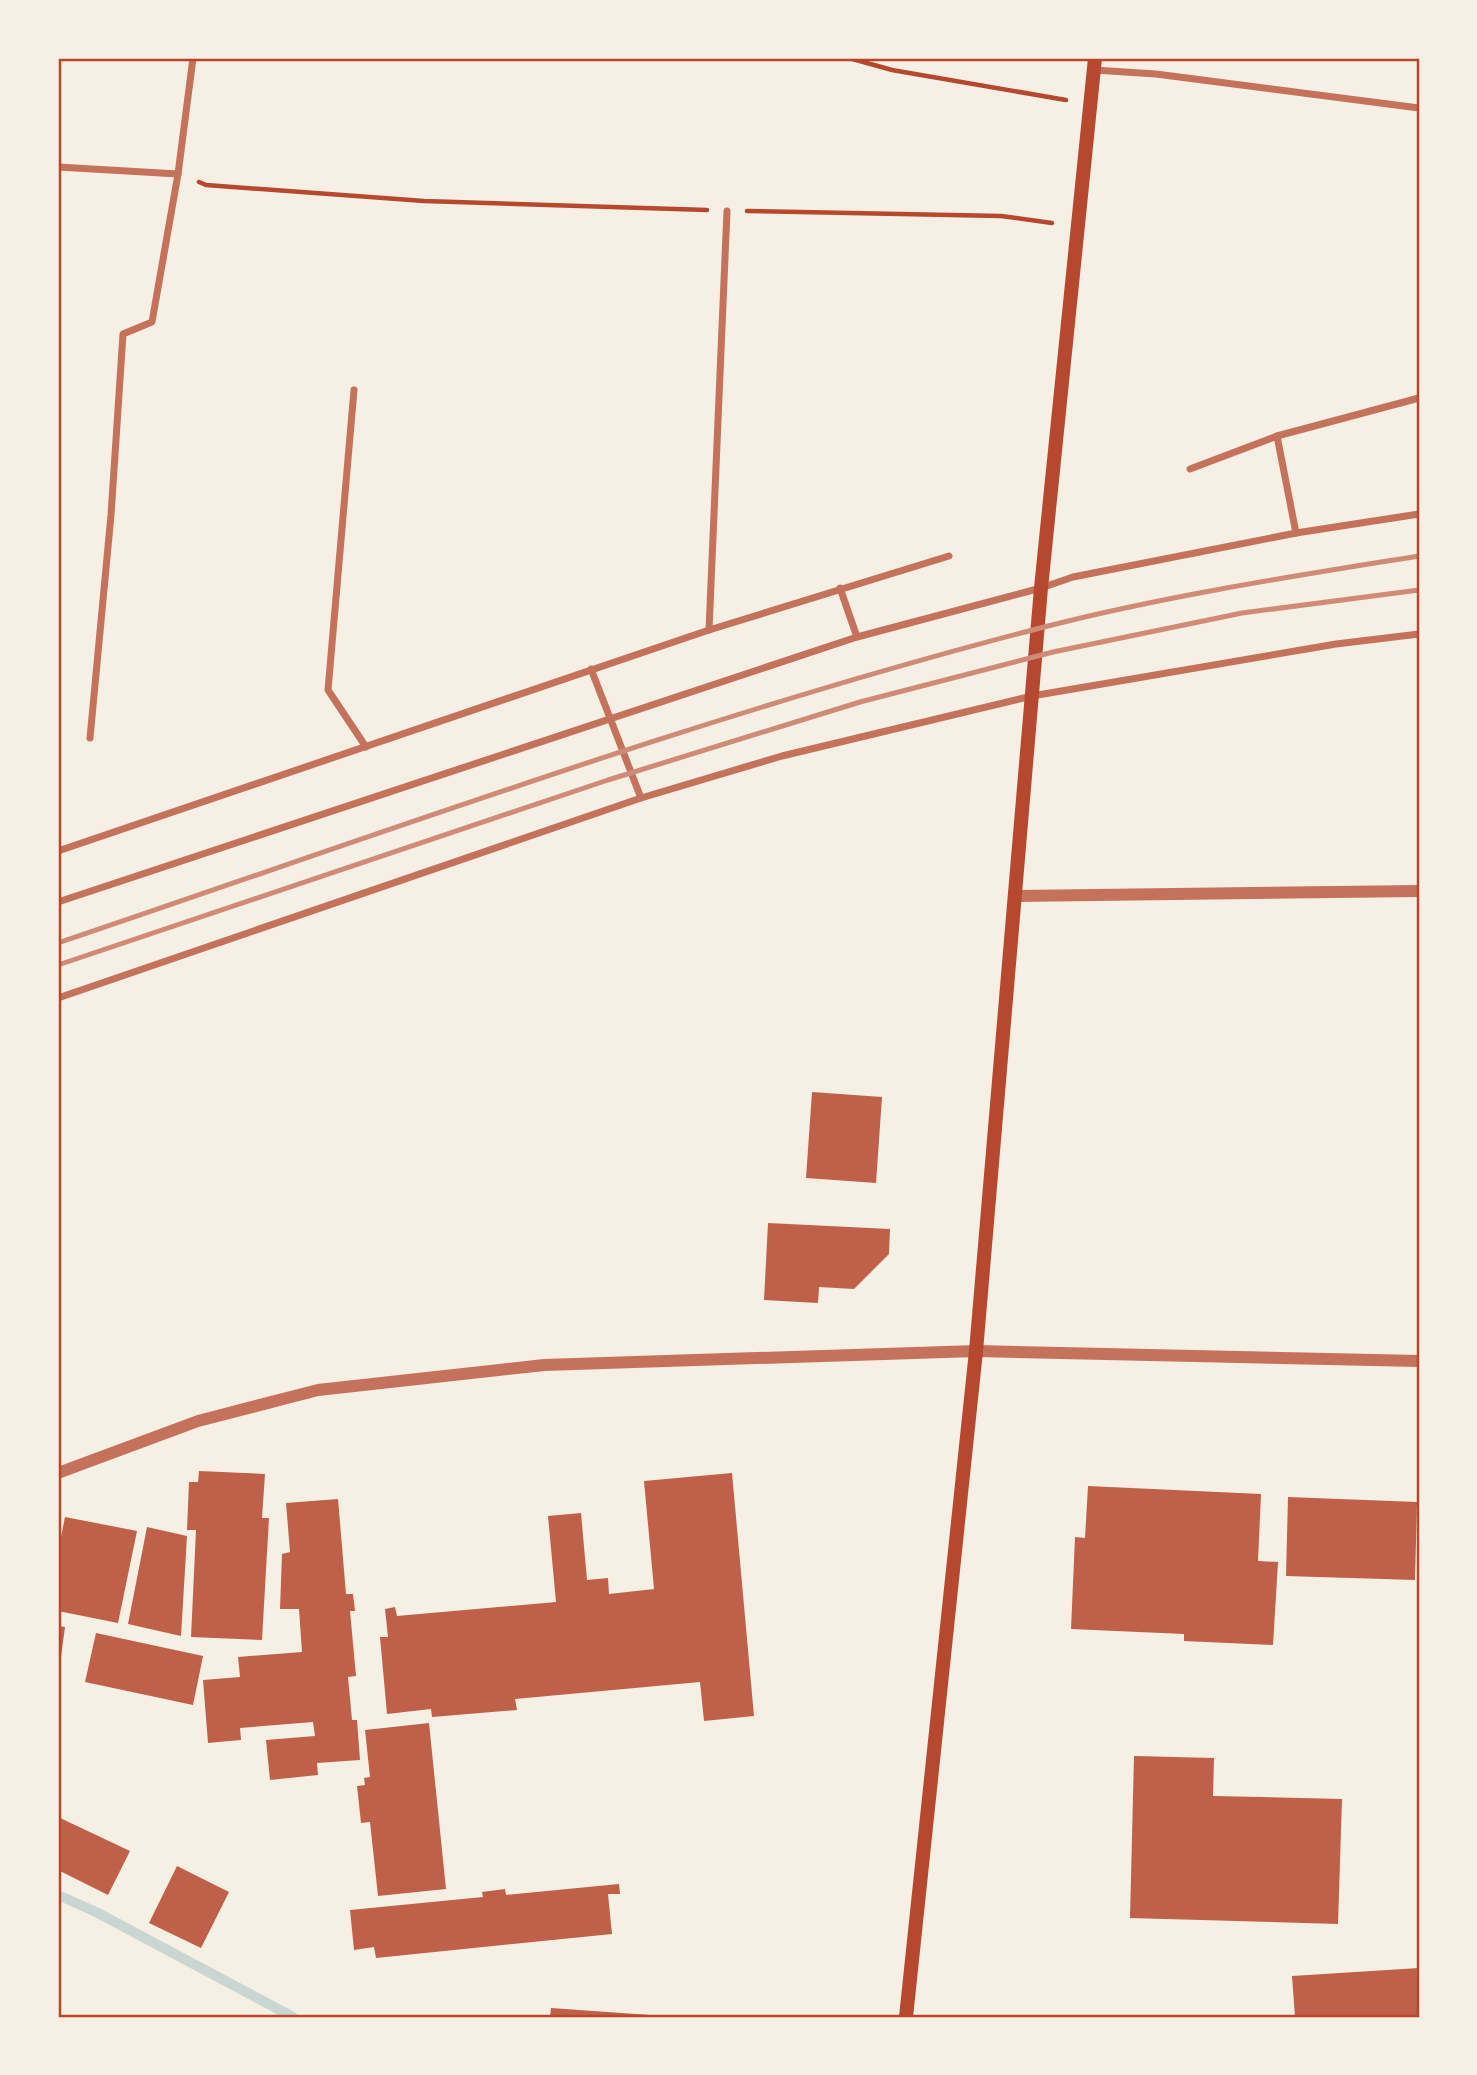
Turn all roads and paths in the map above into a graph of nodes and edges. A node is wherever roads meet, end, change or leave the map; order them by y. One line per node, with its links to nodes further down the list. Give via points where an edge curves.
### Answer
1 (193, 58): 7 (street)
2 (849, 58): 4 (path, via 892,70)
3 (1094, 64): 4 (main road); 5 (street)
4 (1091, 105): 9 (main road)
5 (1419, 108)
6 (58, 167): 7 (street)
7 (178, 174): 8 (path, via 206,185 424,201); 25 (street, via 152,323 123,334)
8 (727, 211): 9 (path, via 1001,216); 19 (street)
9 (1078, 227): 18 (main road)
10 (354, 390): 26 (street, via 328,690)
11 (1419, 398): 12 (street)
12 (1277, 436): 13 (street); 15 (street)
13 (1190, 469)
14 (1419, 514): 15 (street)
15 (1296, 533): 18 (street, via 1073,577)
16 (949, 556): 17 (street)
17 (839, 588): 19 (street); 21 (street)
18 (1041, 588): 21 (street); 23 (main road)
19 (709, 629): 22 (street)
20 (1419, 634): 23 (street)
21 (857, 638): 24 (street)
22 (591, 670): 24 (street); 26 (street)
23 (1032, 696): 27 (street, via 782,756); 30 (main road)
24 (611, 719): 27 (street); 31 (street)
25 (90, 738)
26 (366, 747): 28 (street)
27 (641, 798): 32 (street)
28 (58, 851)
29 (1419, 891): 30 (street)
30 (1014, 896): 33 (main road)
31 (58, 902)
32 (58, 998)
33 (976, 1351): 34 (street); 35 (street, via 544,1365 318,1390 198,1421); 36 (main road)
34 (1419, 1362)
35 (58, 1473)
36 (906, 2017)

